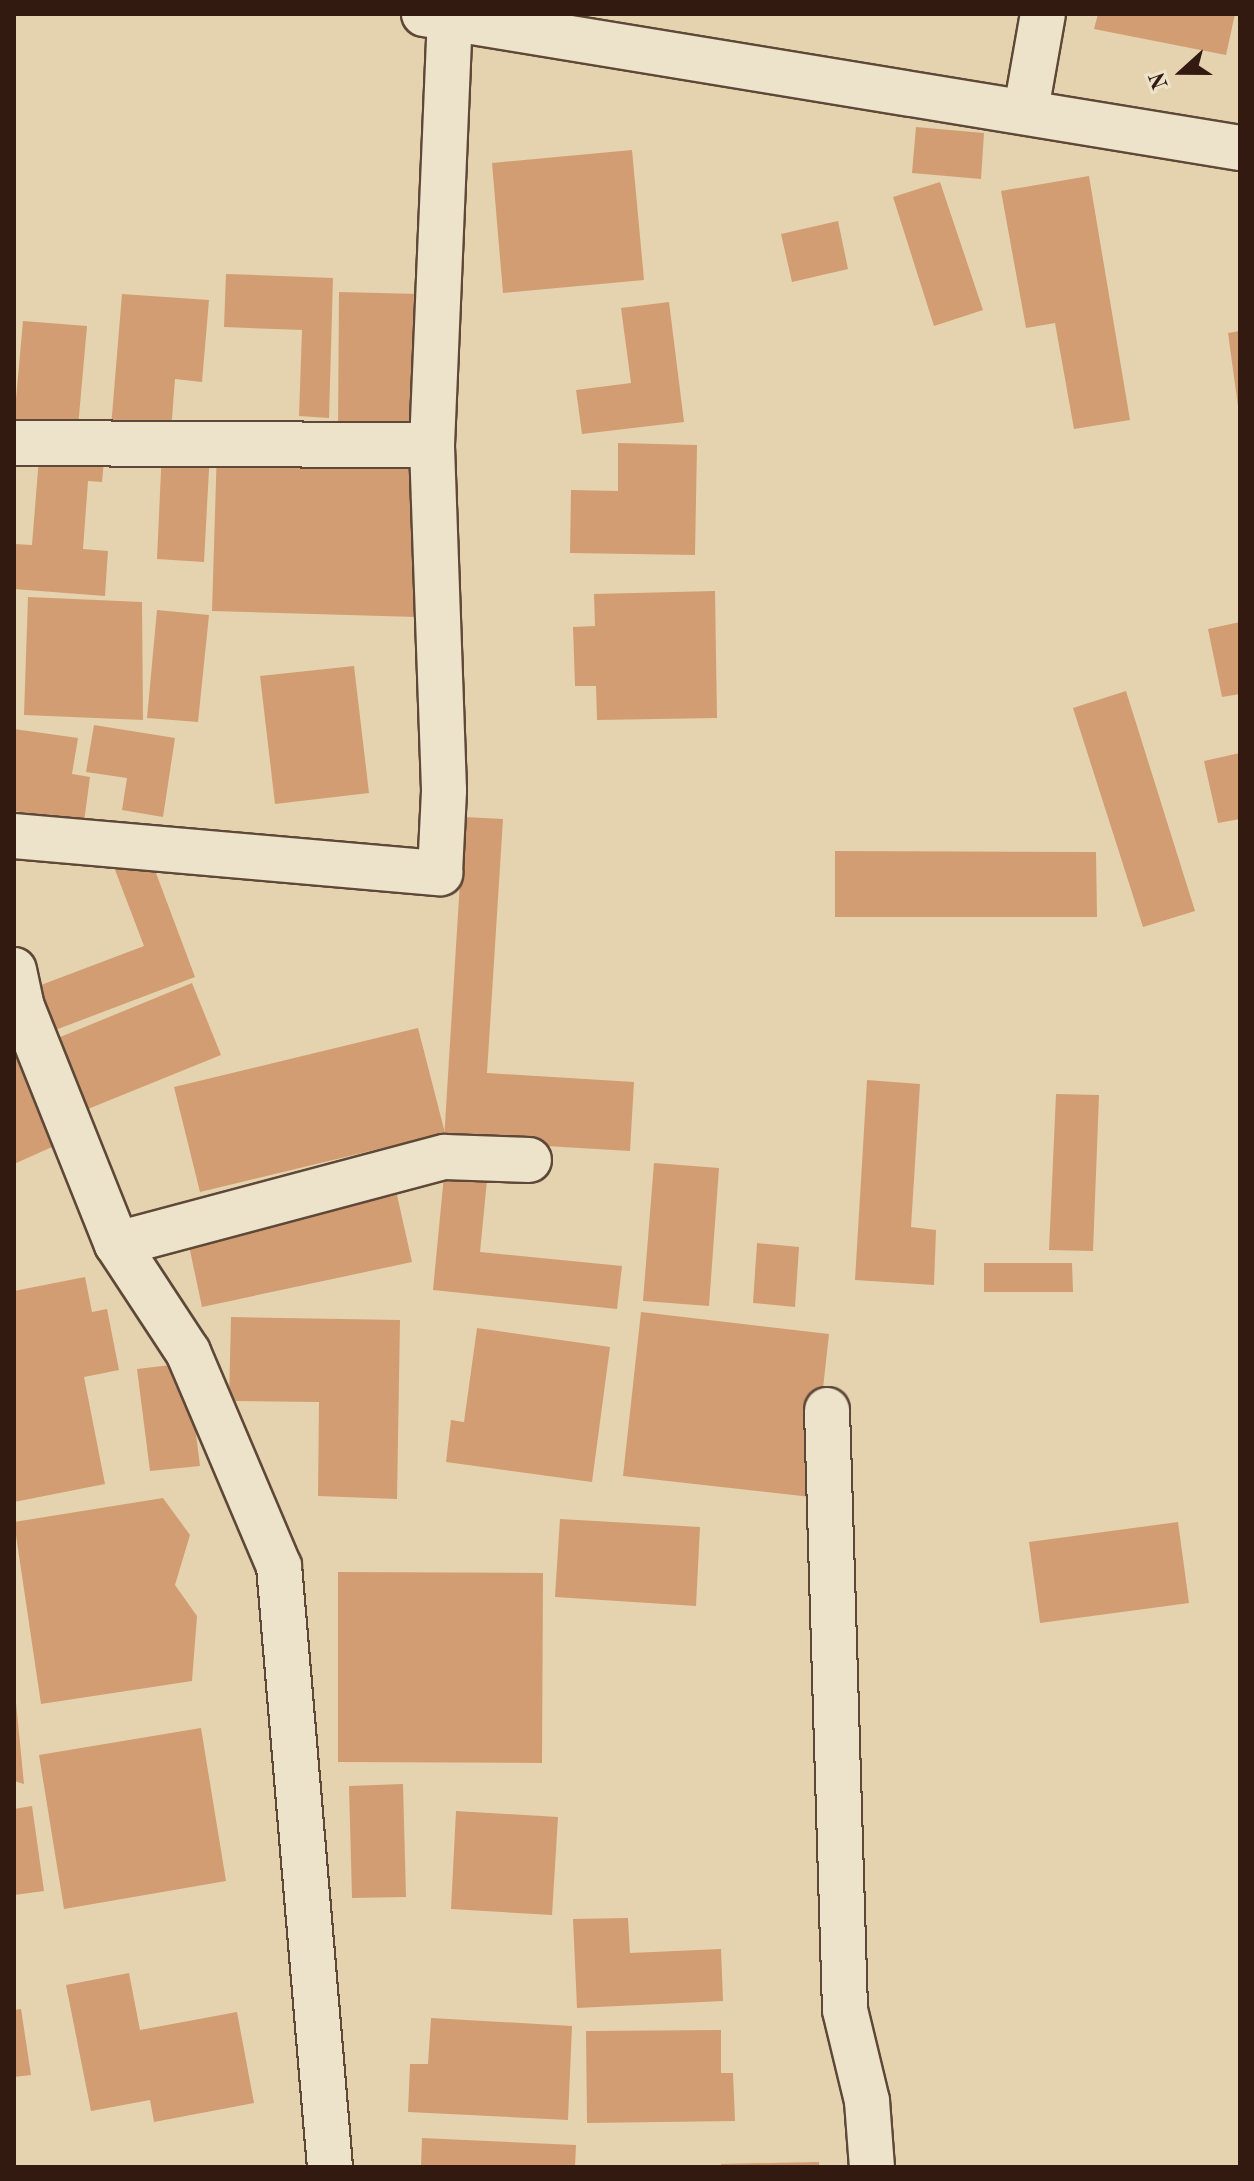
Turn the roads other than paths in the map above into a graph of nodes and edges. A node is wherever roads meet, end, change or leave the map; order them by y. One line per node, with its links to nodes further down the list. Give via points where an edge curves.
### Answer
1 (1043, 14): 3 (street)
2 (437, 17): 3 (street); 6 (street)
3 (1026, 110): 4 (street)
4 (1240, 148)
5 (14, 443): 6 (street)
6 (432, 445): 7 (street, via 444,790 440,873)
7 (14, 836)
8 (14, 970): 10 (street, via 22,1007)
9 (529, 1160): 10 (street, via 445,1157)
10 (117, 1244): 12 (street, via 188,1352 279,1566)
11 (827, 1410): 13 (street, via 845,2010 867,2101)
12 (330, 2167)
13 (872, 2167)

